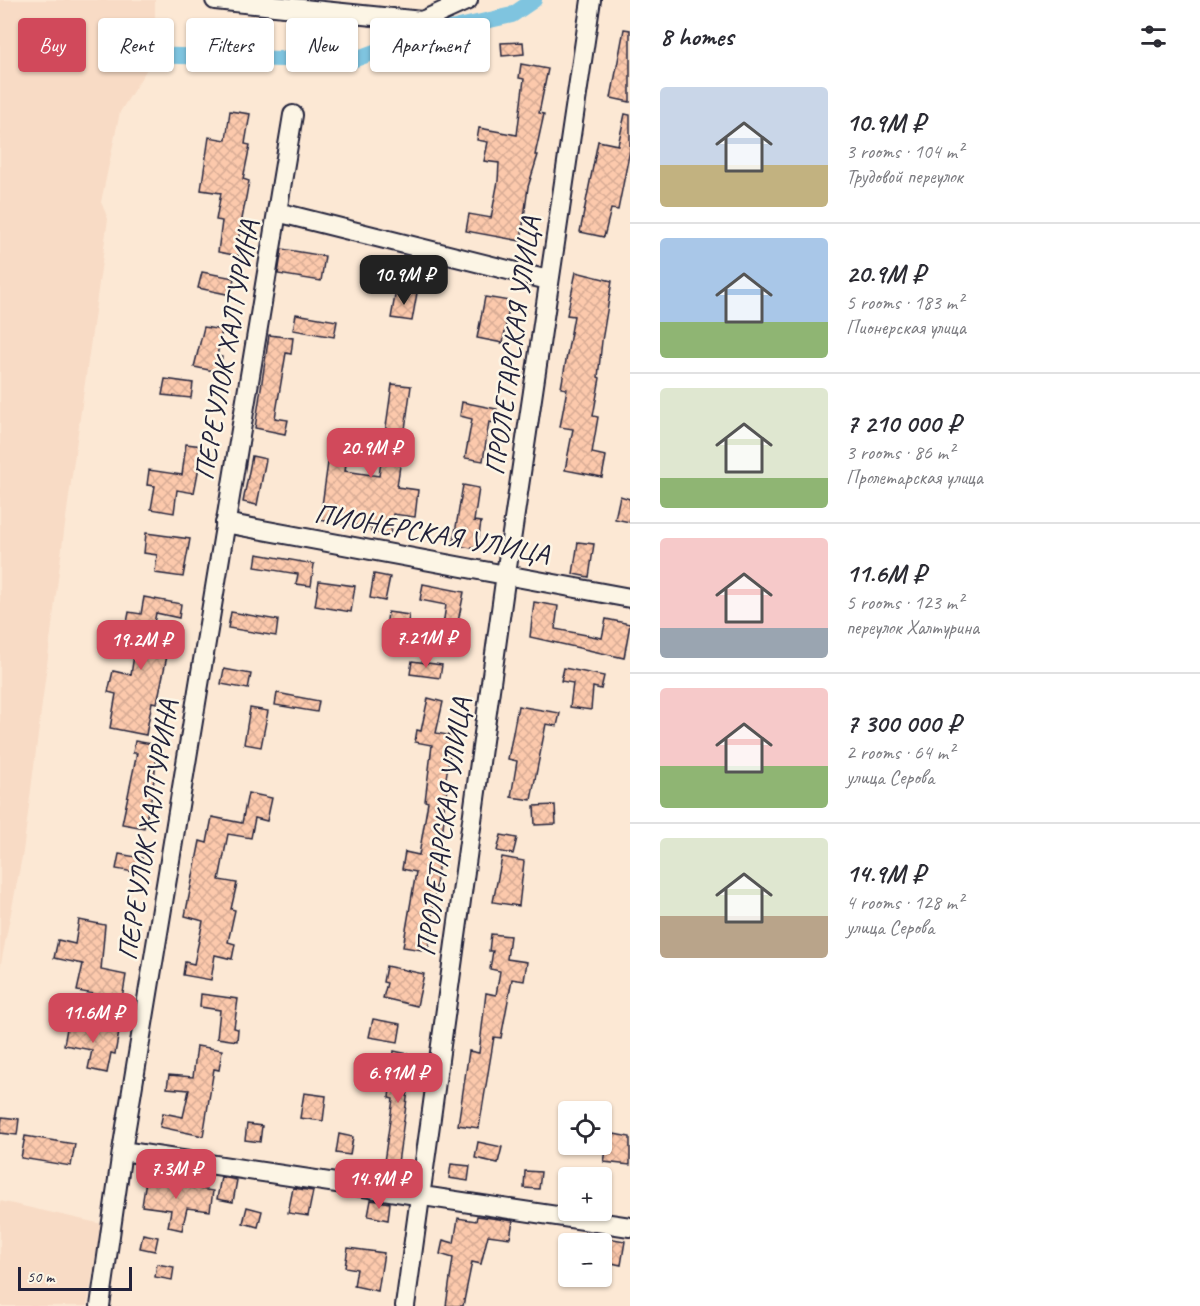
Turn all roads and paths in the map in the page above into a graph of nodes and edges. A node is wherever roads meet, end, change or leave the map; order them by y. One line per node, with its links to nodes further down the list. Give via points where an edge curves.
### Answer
1 (215, 0): 2 (street, via 422,21)
2 (468, 0)
3 (591, 0): 6 (street, ПРОЛЕТАРСКАЯ УЛИЦА)
4 (293, 115): 5 (street, ПЕРЕУЛОК ХАЛТУРИНА)
5 (277, 212): 6 (street); 7 (street, ПЕРЕУЛОК ХАЛТУРИНА)
6 (548, 280): 8 (street, ПРОЛЕТАРСКАЯ УЛИЦА)
7 (225, 523): 8 (street, ПИОНЕРСКАЯ УЛИЦА); 10 (street, ПЕРЕУЛОК ХАЛТУРИНА)
8 (506, 574): 9 (street, ПИОНЕРСКАЯ УЛИЦА); 11 (street, ПРОЛЕТАРСКАЯ УЛИЦА)
9 (630, 598)
10 (122, 1151): 11 (street); 13 (street, ПЕРЕУЛОК ХАЛТУРИНА)
11 (420, 1196): 12 (street); 14 (street, ПРОЛЕТАРСКАЯ УЛИЦА)
12 (630, 1227)
13 (100, 1306)
14 (405, 1306)

